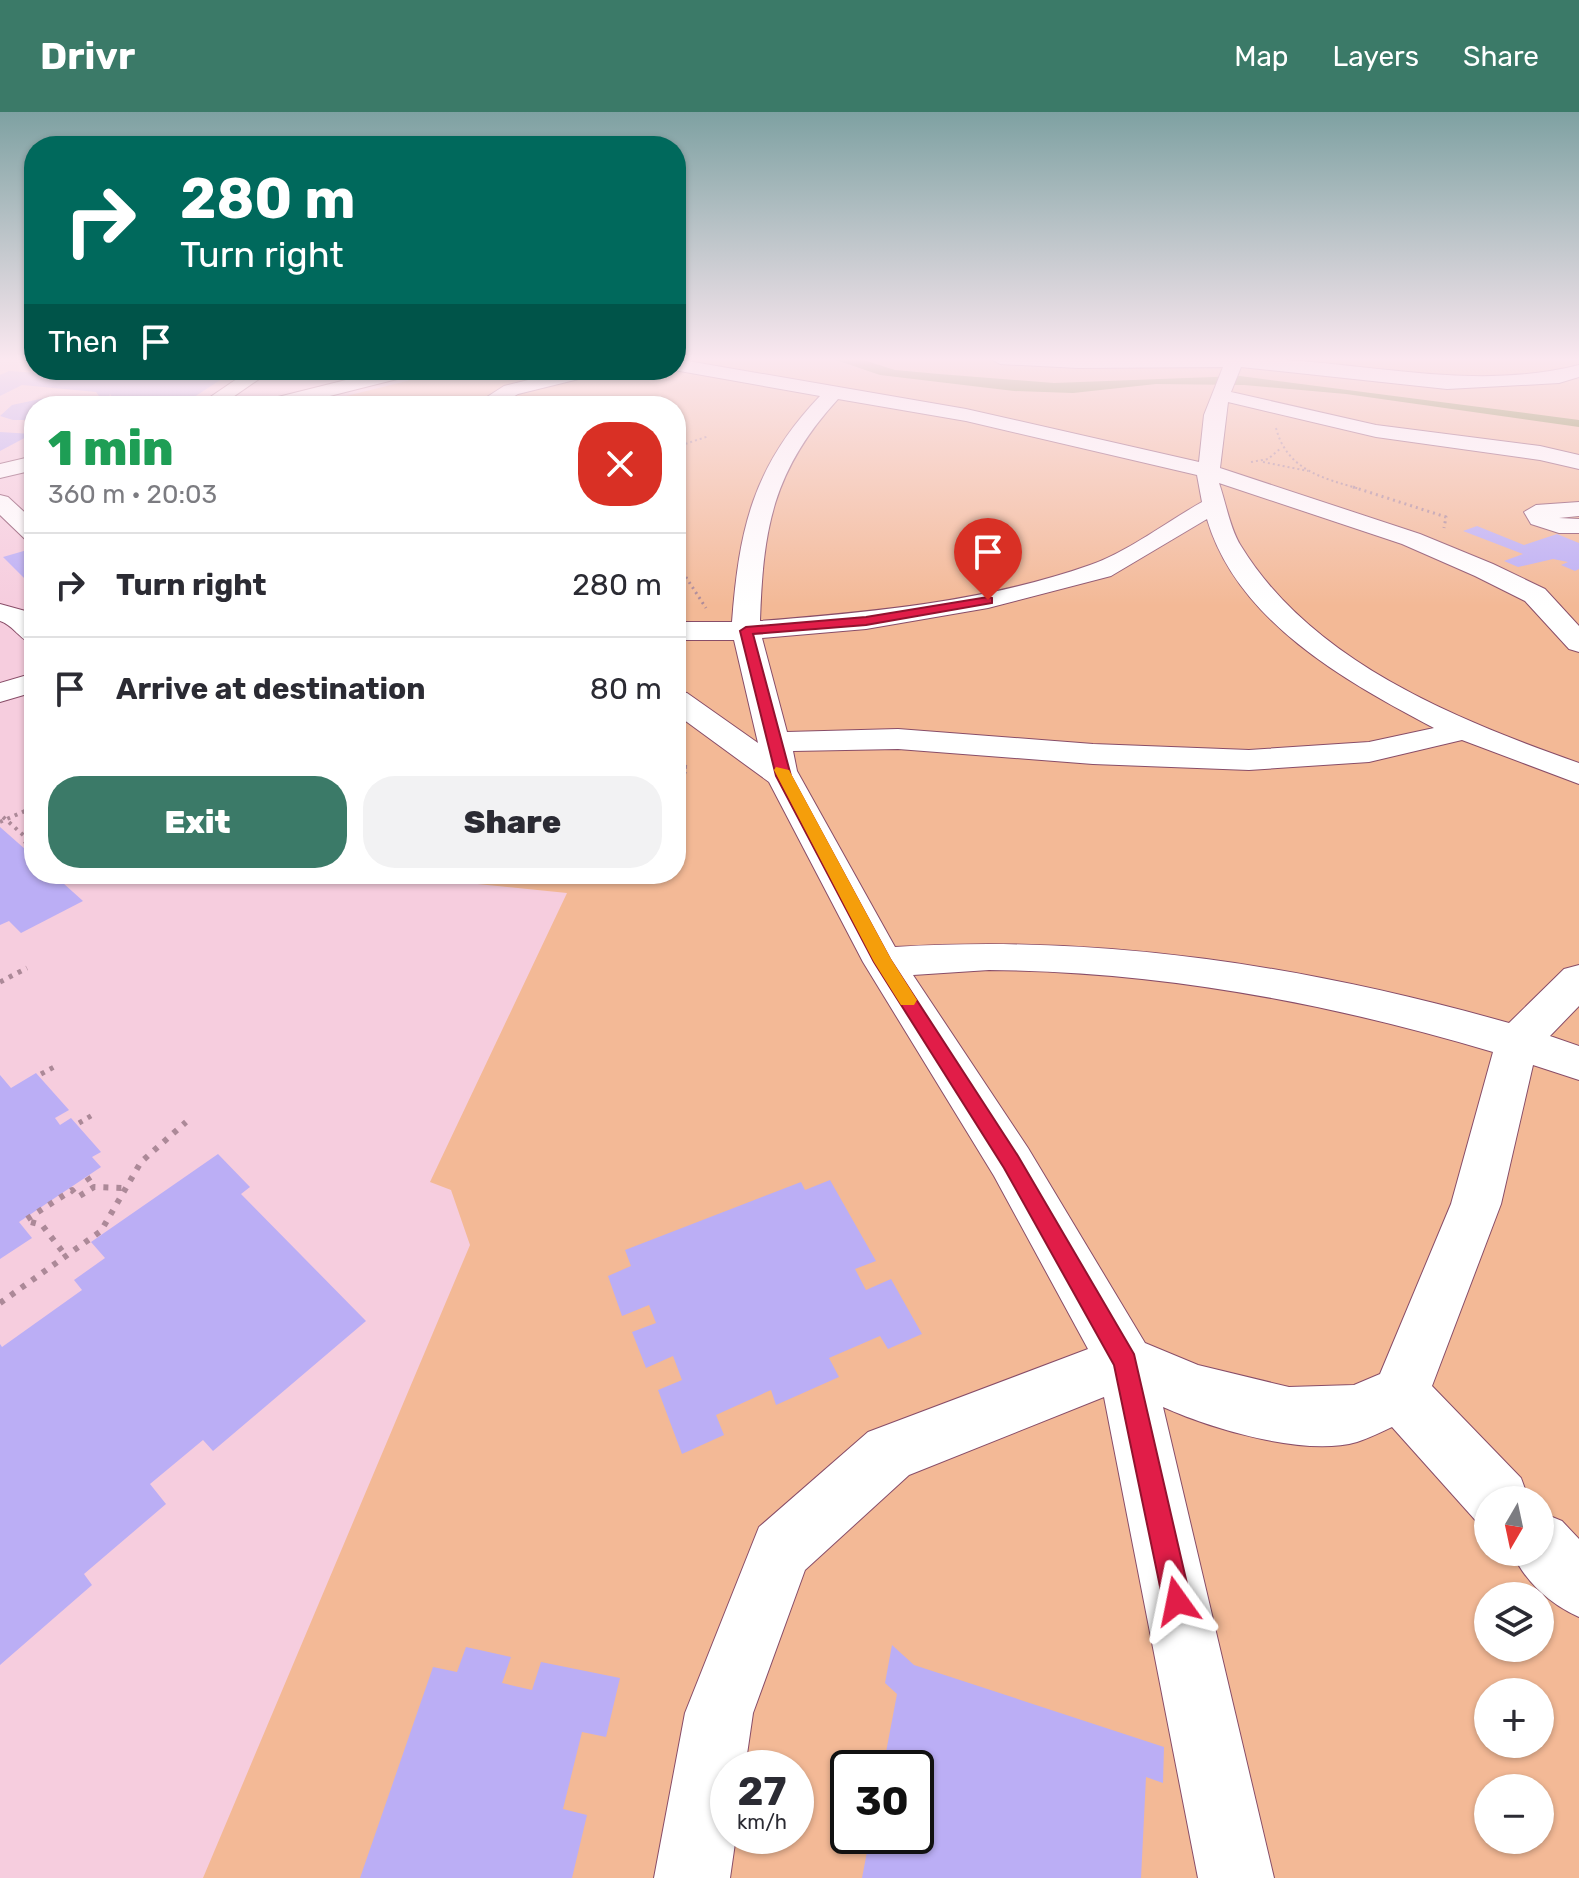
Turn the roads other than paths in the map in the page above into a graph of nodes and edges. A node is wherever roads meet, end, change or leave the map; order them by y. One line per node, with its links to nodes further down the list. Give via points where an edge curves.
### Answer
1 (793, 441): 20 (street, via 773,475 750,552)
2 (1081, 441): 7 (street)
3 (1207, 441): 7 (street)
4 (1454, 441): 5 (street)
5 (1579, 462)
6 (24, 465): 8 (main road)
7 (1205, 470): 11 (street); 16 (street, via 1440,551 1535,595)
8 (0, 471)
9 (24, 491): 10 (street)
10 (0, 499): 13 (street)
11 (1212, 506): 20 (street, via 1102,570 957,606 866,621); 25 (street, via 1245,577 1292,627)
12 (1579, 510): 14 (street, via 1536,512 1548,523)
13 (24, 524)
14 (1579, 526)
15 (1579, 599): 16 (street)
16 (1550, 610): 21 (street)
17 (0, 612): 18 (street)
18 (24, 624)
19 (686, 631): 20 (street)
20 (746, 631): 26 (street)
21 (1579, 643)
22 (24, 685): 23 (street)
23 (0, 693)
24 (686, 706): 26 (street)
25 (1461, 731): 26 (street, via 1369,752 1249,760 898,739); 27 (street)
26 (778, 759): 28 (street)
27 (1579, 774)
28 (883, 962): 30 (street, via 1002,956 1174,967 1364,998); 32 (street, via 1011,1162)
29 (1579, 980): 30 (street)
30 (1517, 1042): 31 (street); 33 (street, via 1476,1204)
31 (1579, 1063)
32 (1125, 1362): 33 (street, via 1197,1393 1289,1416 1355,1414); 37 (street, via 889,1453 781,1549 719,1713); 38 (street)
33 (1400, 1394): 34 (street)
34 (1486, 1486)
35 (1554, 1558): 36 (street)
36 (1579, 1585)
37 (692, 1878)
38 (1236, 1878)

